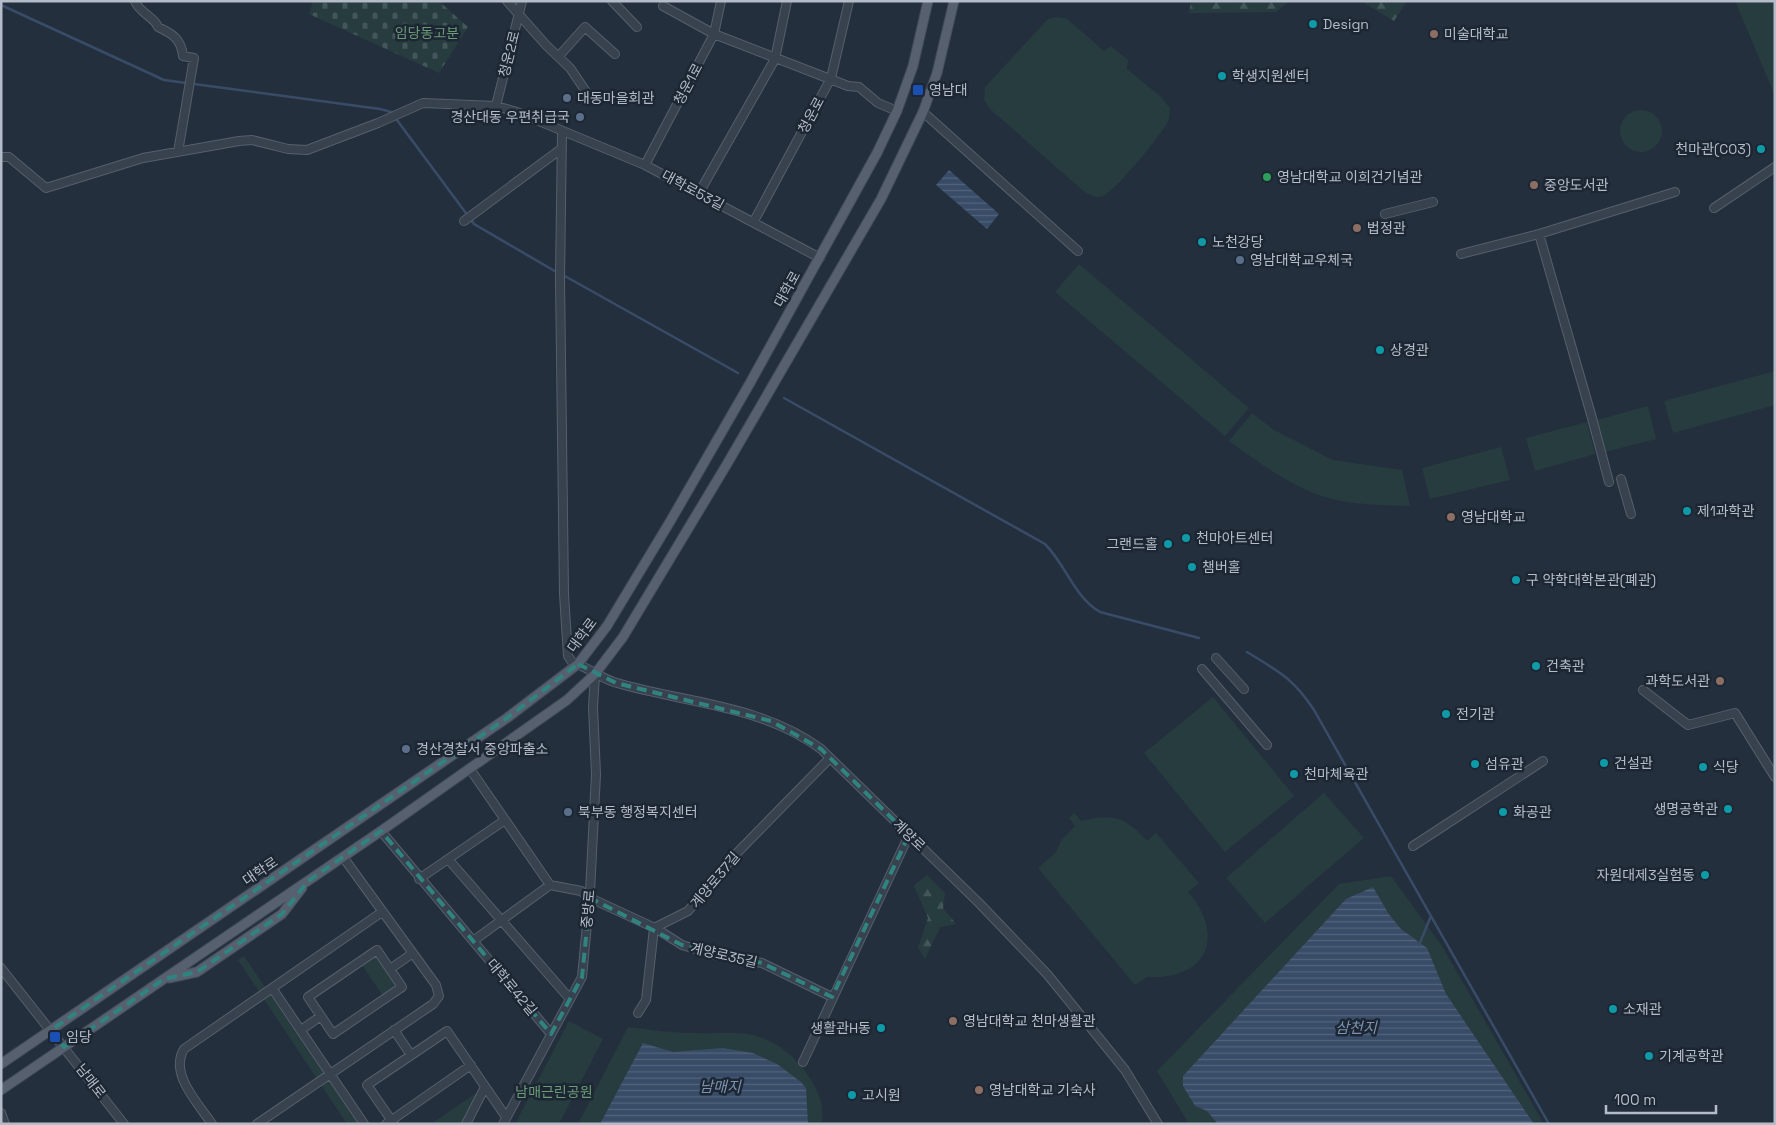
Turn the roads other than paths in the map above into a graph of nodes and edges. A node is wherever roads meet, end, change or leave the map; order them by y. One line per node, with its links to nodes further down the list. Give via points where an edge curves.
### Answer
1 (135, 1): 24 (street, via 158,28 175,35 182,45 183,56 194,58)
2 (507, 1): 11 (street)
3 (522, 1): 11 (street, 청운2로)
4 (612, 1): 12 (street)
5 (721, 1): 13 (street, 청운1로)
6 (787, 1): 16 (street)
7 (849, 1): 17 (street, 청운로)
8 (928, 1): 20 (main road, 대학로, via 913,66)
9 (954, 1): 21 (main road, via 937,74)
10 (664, 6): 13 (street)
11 (520, 13): 15 (street); 19 (street, 청운2로)
12 (638, 27)
13 (714, 34): 16 (street); 26 (street, 청운1로)
14 (615, 54): 15 (street, via 585,27)
15 (559, 56): 18 (street)
16 (775, 59): 17 (street); 29 (street)
17 (830, 78): 20 (street, via 859,87 878,103); 33 (street, 청운로)
18 (589, 96)
19 (496, 106): 22 (street, 대학로53길); 24 (street, 대학로53길, via 423,103 307,150 252,140)
20 (897, 111): 38 (main road, 대학로)
21 (924, 112): 36 (street); 45 (main road, via 881,199 732,456 623,637)
22 (562, 132): 23 (street); 26 (street, 대학로53길)
23 (561, 149): 34 (street); 43 (street, via 564,602 568,656)
24 (178, 152): 25 (street, 대학로53길, via 143,158 46,188 9,157)
25 (1, 157)
26 (645, 164): 29 (street, 대학로53길)
27 (1775, 168): 31 (street)
28 (1675, 192): 35 (street)
29 (699, 193): 33 (street, 대학로53길)
30 (1433, 202): 32 (street)
31 (1714, 208)
32 (1386, 214)
33 (754, 221): 38 (street, 대학로53길)
34 (464, 222)
35 (1538, 234): 37 (street); 40 (street)
36 (1078, 251)
37 (1460, 254)
38 (820, 258): 43 (main road, 대학로, via 666,528 607,626)
39 (1621, 479): 41 (street)
40 (1609, 482)
41 (1632, 514)
42 (1216, 658): 46 (street)
43 (578, 664): 45 (street, 계양로); 74 (main road, 대학로, via 468,745)
44 (1202, 669): 48 (street)
45 (595, 674): 49 (street, 계양로, via 616,683 771,720 796,732); 51 (main road, via 567,700); 61 (street, 중방로, via 596,774)
46 (1244, 689)
47 (1642, 690): 52 (street, via 1688,725 1735,713)
48 (1267, 745)
49 (830, 758): 55 (street, 계양로); 64 (street, 계양로37길, via 734,856 688,911)
50 (1543, 761): 56 (street)
51 (470, 769): 53 (street); 54 (main road)
52 (1775, 777)
53 (505, 820): 58 (street); 60 (street)
54 (381, 831): 57 (main road); 59 (street, 대학로42길)
55 (909, 835): 70 (street); 95 (street, 계양로, via 986,909 1047,974 1125,1070)
56 (1413, 846)
57 (343, 857): 62 (street); 78 (main road)
58 (448, 859): 59 (street); 63 (street)
59 (419, 879): 65 (street, 대학로42길)
60 (550, 885): 61 (street, 계양로35길, via 581,891); 63 (street)
61 (590, 898): 64 (street, 계양로35길); 71 (street, 중방로, via 582,977)
62 (382, 912): 66 (street); 69 (street)
63 (501, 920): 65 (street); 71 (street)
64 (654, 928): 70 (street, 계양로35길, via 682,945 762,964); 72 (street, via 646,1000)
65 (473, 941): 77 (street, 대학로42길)
66 (413, 953): 68 (street); 76 (street, via 436,985 438,996 433,1004)
67 (1, 968): 74 (street, 남매로)
68 (390, 969): 73 (street, via 402,987 333,1034); 73 (street, via 377,950 308,997)
69 (272, 988): 75 (street); 91 (street, via 196,1039 181,1054 181,1076)
70 (832, 997): 80 (street)
71 (570, 999): 77 (street, 중방로)
72 (638, 1013)
73 (321, 1016): 75 (street)
74 (50, 1030): 78 (street, 남매로); 81 (main road, 대학로)
75 (301, 1030): 83 (street)
76 (394, 1030): 79 (street); 83 (street)
77 (550, 1034): 87 (street, 중방로)
78 (64, 1047): 85 (main road); 90 (street, 남매로)
79 (411, 1055): 82 (street, via 447,1031); 88 (street, via 367,1085)
80 (803, 1062)
81 (1, 1064)
82 (471, 1065): 84 (street); 88 (street)
83 (330, 1074): 92 (street); 93 (street)
84 (485, 1087): 87 (street); 94 (street)
85 (1, 1090)
86 (1, 1113): 89 (street)
87 (504, 1120)
88 (390, 1122)
89 (5, 1124)
90 (124, 1124)
91 (212, 1124)
92 (256, 1124)
93 (364, 1124)
94 (466, 1124)
95 (1158, 1124)

